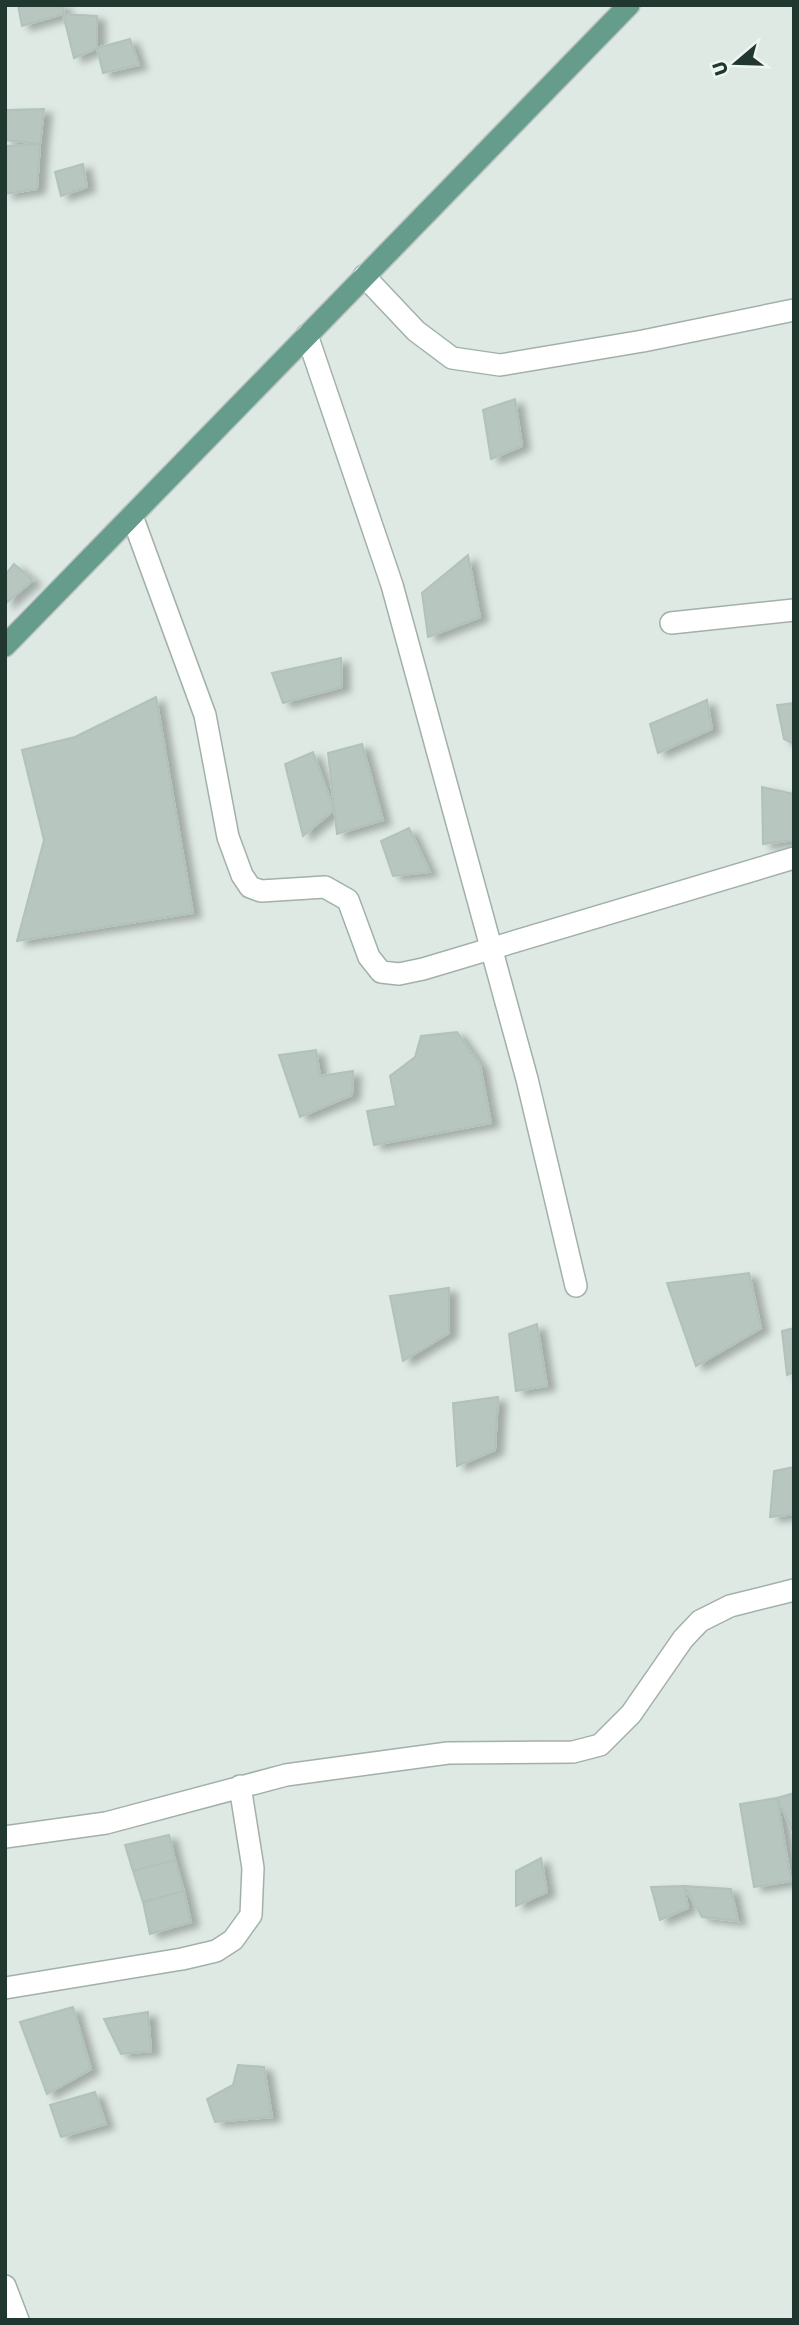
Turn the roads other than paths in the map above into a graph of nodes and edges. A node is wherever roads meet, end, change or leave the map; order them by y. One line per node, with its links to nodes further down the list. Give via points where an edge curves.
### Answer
1 (629, 5): 2 (main road)
2 (364, 276): 3 (street, via 416,331 452,358 500,365); 4 (main road)
3 (794, 310)
4 (307, 335): 5 (main road); 10 (street, via 392,585)
5 (132, 516): 8 (main road); 10 (street, via 205,715 228,836 250,887 261,891 325,887 336,892 348,900 369,957 381,972 411,971)
6 (794, 610): 7 (street)
7 (671, 623)
8 (5, 646)
9 (794, 858): 10 (street)
10 (491, 948): 11 (street)
11 (576, 1286)
12 (794, 1590): 13 (street, via 730,1606 700,1621 631,1714 600,1745 573,1752 449,1753 286,1775)
13 (240, 1786): 14 (street, via 106,1823); 15 (street, via 253,1868 251,1915 233,1940 216,1951 194,1956)
14 (5, 1837)
15 (5, 1988)
16 (5, 2286): 17 (street)
17 (18, 2320)

